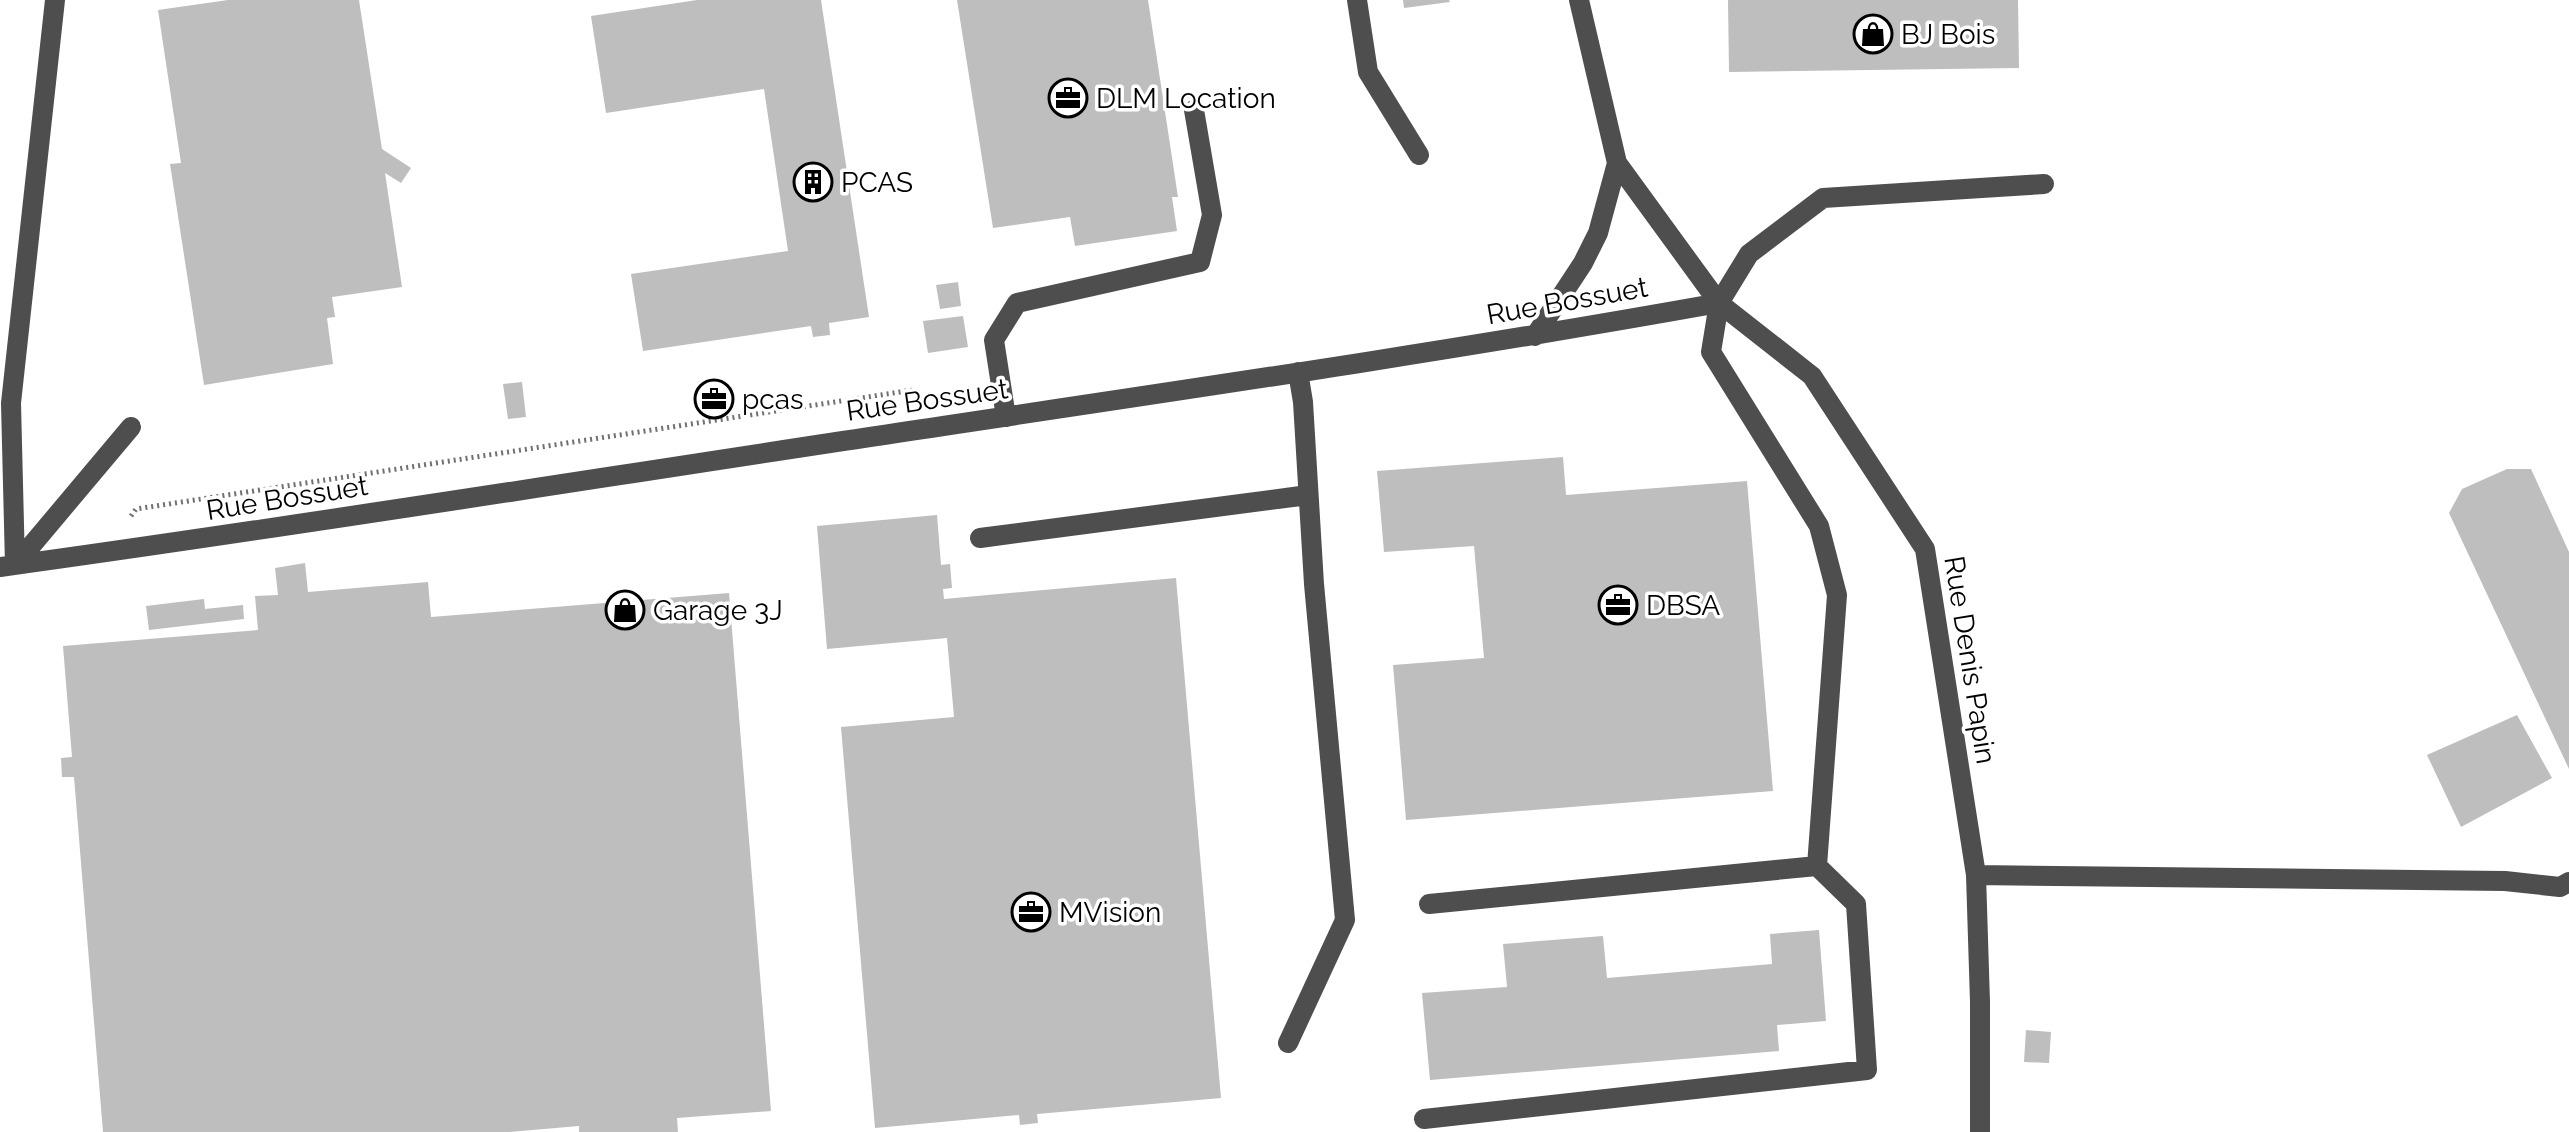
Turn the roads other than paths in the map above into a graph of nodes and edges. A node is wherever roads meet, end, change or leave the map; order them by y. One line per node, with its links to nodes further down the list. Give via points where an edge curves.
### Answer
1 (55, 0): 11 (street)
2 (1357, 0): 5 (street, via 1368,72)
3 (1579, 0): 6 (street, Rue Denis Papin)
4 (1194, 110): 12 (street, via 1212,215 1200,262 1017,303 994,340)
5 (1419, 155)
6 (1617, 163): 8 (street, Rue Denis Papin); 9 (street, Rue Denis Papin, via 1598,233)
7 (2044, 184): 8 (street, via 1823,198 1749,254)
8 (1719, 303): 9 (street, Rue Bossuet); 17 (street, via 1711,352 1819,526 1837,595); 18 (street, Rue Denis Papin, via 1812,376 1925,549)
9 (1535, 336): 10 (street, Rue Bossuet)
10 (1298, 372): 12 (street, Rue Bossuet); 14 (street)
11 (6, 411): 16 (street)
12 (1006, 417): 16 (street, Rue Bossuet)
13 (131, 427): 16 (street)
14 (1308, 495): 15 (street); 21 (street, via 1345,920)
15 (980, 538)
16 (7, 566)
17 (1817, 866): 20 (street); 22 (street, via 1856,904 1867,1070)
18 (1976, 875): 19 (street, via 2505,881 2560,887); 23 (street, Rue Denis Papin)
19 (2569, 882)
20 (1429, 904)
21 (1288, 1043)
22 (1424, 1119)
23 (1980, 1132)

